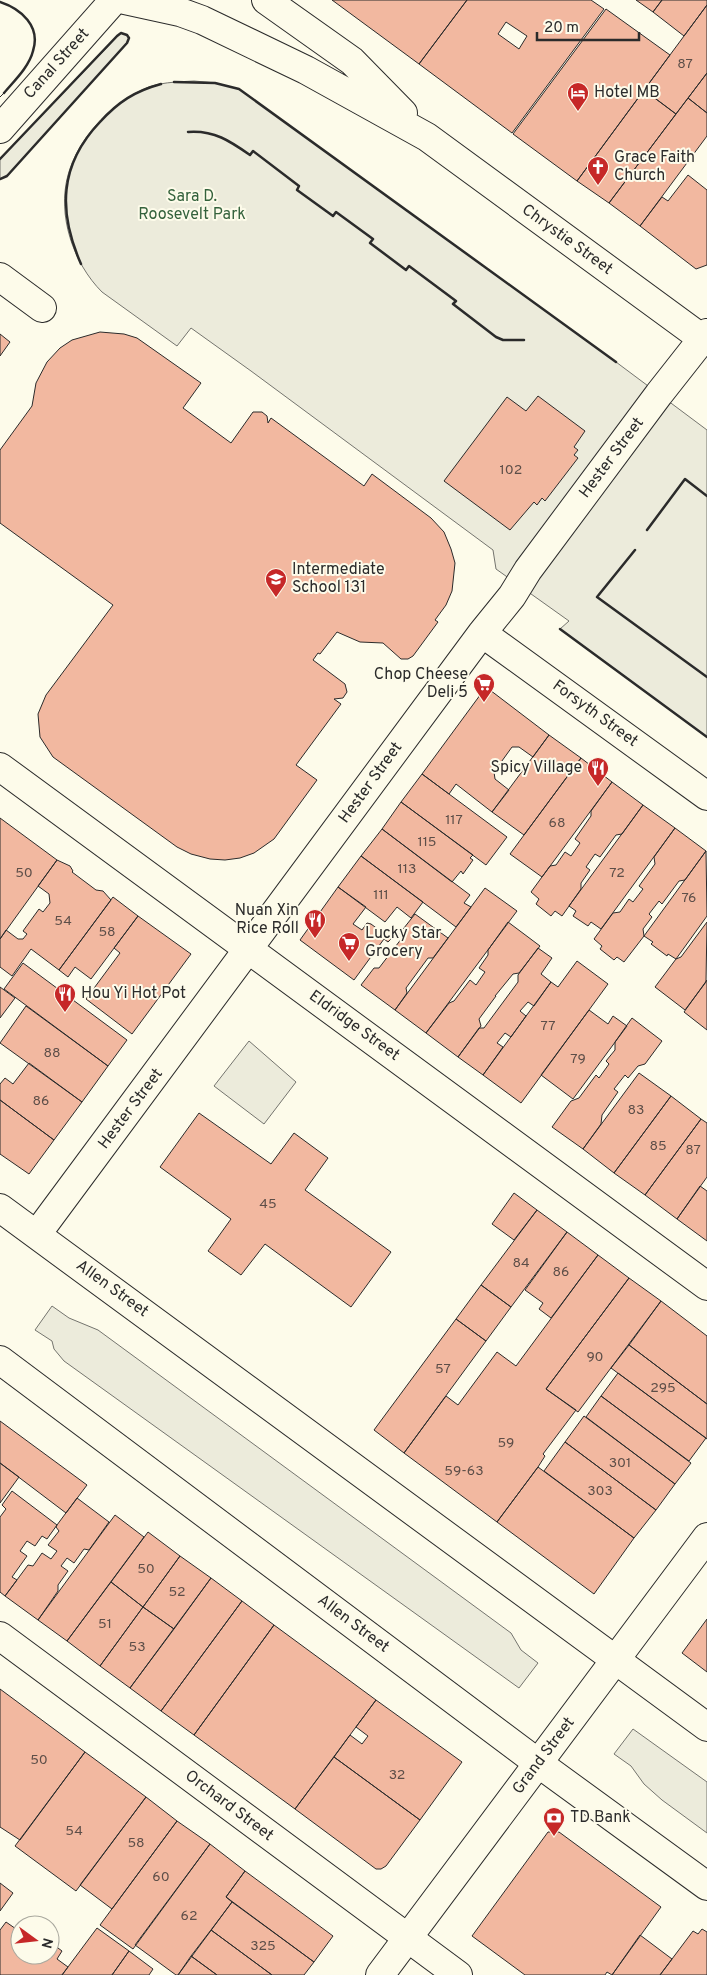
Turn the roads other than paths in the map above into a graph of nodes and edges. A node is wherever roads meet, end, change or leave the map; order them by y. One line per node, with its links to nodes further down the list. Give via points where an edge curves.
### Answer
1 (114, 0): 4 (main road, Canal Street)
2 (125, 0): 5 (main road, Chrystie Street, via 202,20 323,79)
3 (266, 0): 5 (main road, Chrystie Street, via 352,62)
4 (0, 129)
5 (427, 137): 8 (main road, Chrystie Street)
6 (0, 277): 7 (main road)
7 (42, 308)
8 (706, 338): 9 (main road, Hester Street, via 659,394)
9 (482, 633): 11 (main road, Forsyth Street); 12 (main road, Hester Street)
10 (0, 767): 12 (main road, Eldridge Street)
11 (707, 796)
12 (249, 949): 14 (main road, Hester Street); 15 (main road, Eldridge Street)
13 (0, 1208): 14 (main road, Allen Street)
14 (37, 1234): 19 (main road, Allen Street)
15 (707, 1286)
16 (0, 1360): 21 (main road, Allen Street)
17 (707, 1538): 19 (main road, Grand Street)
18 (0, 1636): 23 (main road, Orchard Street)
19 (616, 1659): 20 (main road, Allen Street); 21 (main road, Grand Street)
20 (707, 1726)
21 (538, 1763): 22 (main road, Allen Street); 23 (main road, Grand Street)
22 (707, 1886)
23 (408, 1938): 24 (main road, Grand Street); 25 (main road, Orchard Street)
24 (380, 1975)
25 (458, 1975)

